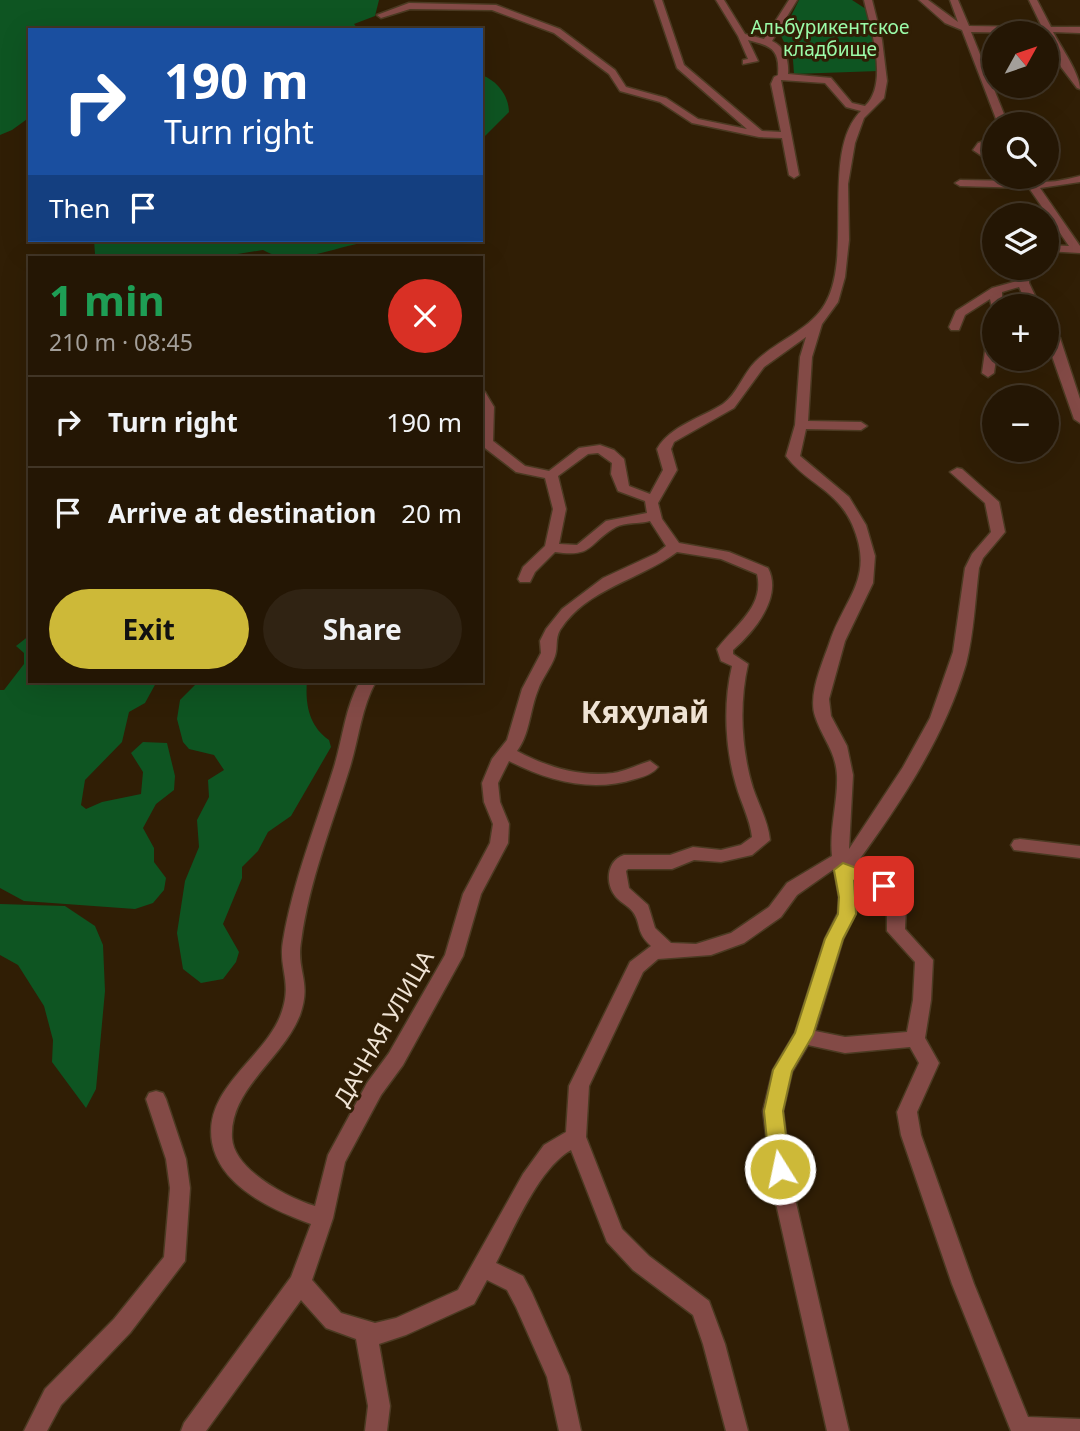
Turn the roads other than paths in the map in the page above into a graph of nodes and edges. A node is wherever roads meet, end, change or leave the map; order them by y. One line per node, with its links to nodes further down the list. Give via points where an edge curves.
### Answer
1 (658, 0): 23 (street, via 680,66)
2 (720, 0): 15 (street)
3 (793, 0): 16 (street)
4 (923, 0): 8 (street)
5 (1033, 0): 10 (street)
6 (865, 2): 21 (street, via 878,40 882,81 878,98)
7 (956, 5): 8 (street, via 949,13); 11 (street)
8 (934, 9): 11 (street)
9 (381, 15): 23 (street, via 410,6 508,7 557,31 612,72 624,89 663,100 695,121)
10 (1044, 21)
11 (966, 29): 12 (street); 22 (street)
12 (982, 29)
13 (1059, 29): 14 (street)
14 (1080, 30)
15 (742, 36): 16 (street); 18 (street, via 753,61)
16 (767, 42): 19 (street, via 784,59)
17 (1059, 52): 20 (street)
18 (746, 62)
19 (783, 76): 21 (street, via 824,78 849,105); 24 (street, via 776,84)
20 (1080, 86)
21 (868, 110): 39 (street, via 853,131 843,184 839,277 832,302)
22 (998, 112)
23 (759, 134): 24 (street)
24 (786, 135): 27 (street)
25 (976, 161): 26 (street)
26 (982, 161)
27 (794, 175)
28 (1080, 179): 31 (street)
29 (982, 182): 30 (street)
30 (960, 183)
31 (1059, 184)
32 (1035, 189): 34 (street)
33 (1059, 249): 34 (street)
34 (1078, 250)
35 (1023, 283): 36 (street); 38 (street)
36 (996, 290): 37 (street); 40 (street, via 960,313)
37 (996, 294)
38 (1028, 294)
39 (816, 324): 44 (street, via 806,357); 48 (street, via 760,364 730,405 669,440 664,449 670,470)
40 (955, 327)
41 (1059, 351): 43 (street)
42 (483, 398): 47 (street, via 488,407 486,442 521,469)
43 (1080, 419)
44 (801, 425): 45 (street); 57 (street, via 793,451 795,461 844,500 859,525 868,556 866,583 837,641 821,699 845,775)
45 (861, 426)
46 (957, 472): 57 (street, via 992,502 998,532 972,568 959,661 936,724 881,819)
47 (551, 475): 48 (street, via 589,448 609,452 619,462 623,488); 49 (street, via 559,500)
48 (654, 507): 49 (street, via 645,520 610,525 587,548); 50 (street)
49 (552, 547): 51 (street, via 528,570)
50 (674, 547): 53 (street, ДАЧНАЯ УЛИЦА, via 622,572 567,612 548,641 549,653); 58 (street, via 724,555 756,567 764,571 767,587 762,604 725,649 726,657 740,664 735,688 737,732 744,785 760,824 761,839 746,850 721,856 693,853 672,862 624,862 617,870 621,891 642,910 647,931)
51 (525, 579)
52 (367, 683): 63 (street, via 357,699 342,765 299,895 290,952 297,990 290,1017 224,1109 222,1142 239,1173 262,1191)
53 (507, 752): 54 (street, via 548,774 577,779 618,779); 63 (street, ДАЧНАЯ УЛИЦА, via 490,783 501,824 494,859 472,894 454,956 335,1161)
54 (650, 767)
55 (1020, 845): 56 (street)
56 (1080, 852)
57 (842, 865): 58 (street, via 831,861 793,889 778,910 725,944 686,953); 59 (street, via 847,914 834,939); 60 (street, via 884,886 896,899 897,931 924,960)
58 (666, 950): 62 (street, via 653,953 636,967 611,1018 579,1086)
59 (804, 1035): 60 (street, via 853,1046); 74 (street, via 783,1070 774,1136)
60 (915, 1038): 67 (street, via 929,1063 907,1112 911,1135 963,1284)
61 (156, 1099): 69 (street, via 176,1159 180,1188 174,1261 122,1326 53,1397)
62 (576, 1138): 64 (street, via 551,1151); 73 (street, via 614,1235 641,1263 701,1308)
63 (323, 1218): 65 (street, ДАЧНАЯ УЛИЦА)
64 (481, 1266): 66 (street, via 466,1297 398,1328); 72 (street, via 514,1283 524,1300 558,1376)
65 (300, 1283): 66 (street, via 334,1321); 70 (street, ДАЧНАЯ УЛИЦА)
66 (367, 1333): 71 (street, via 381,1414)
67 (1021, 1429): 68 (street)
68 (1080, 1430)
69 (35, 1431)
70 (192, 1431)
71 (376, 1431)
72 (570, 1431)
73 (737, 1431)
74 (838, 1431)

